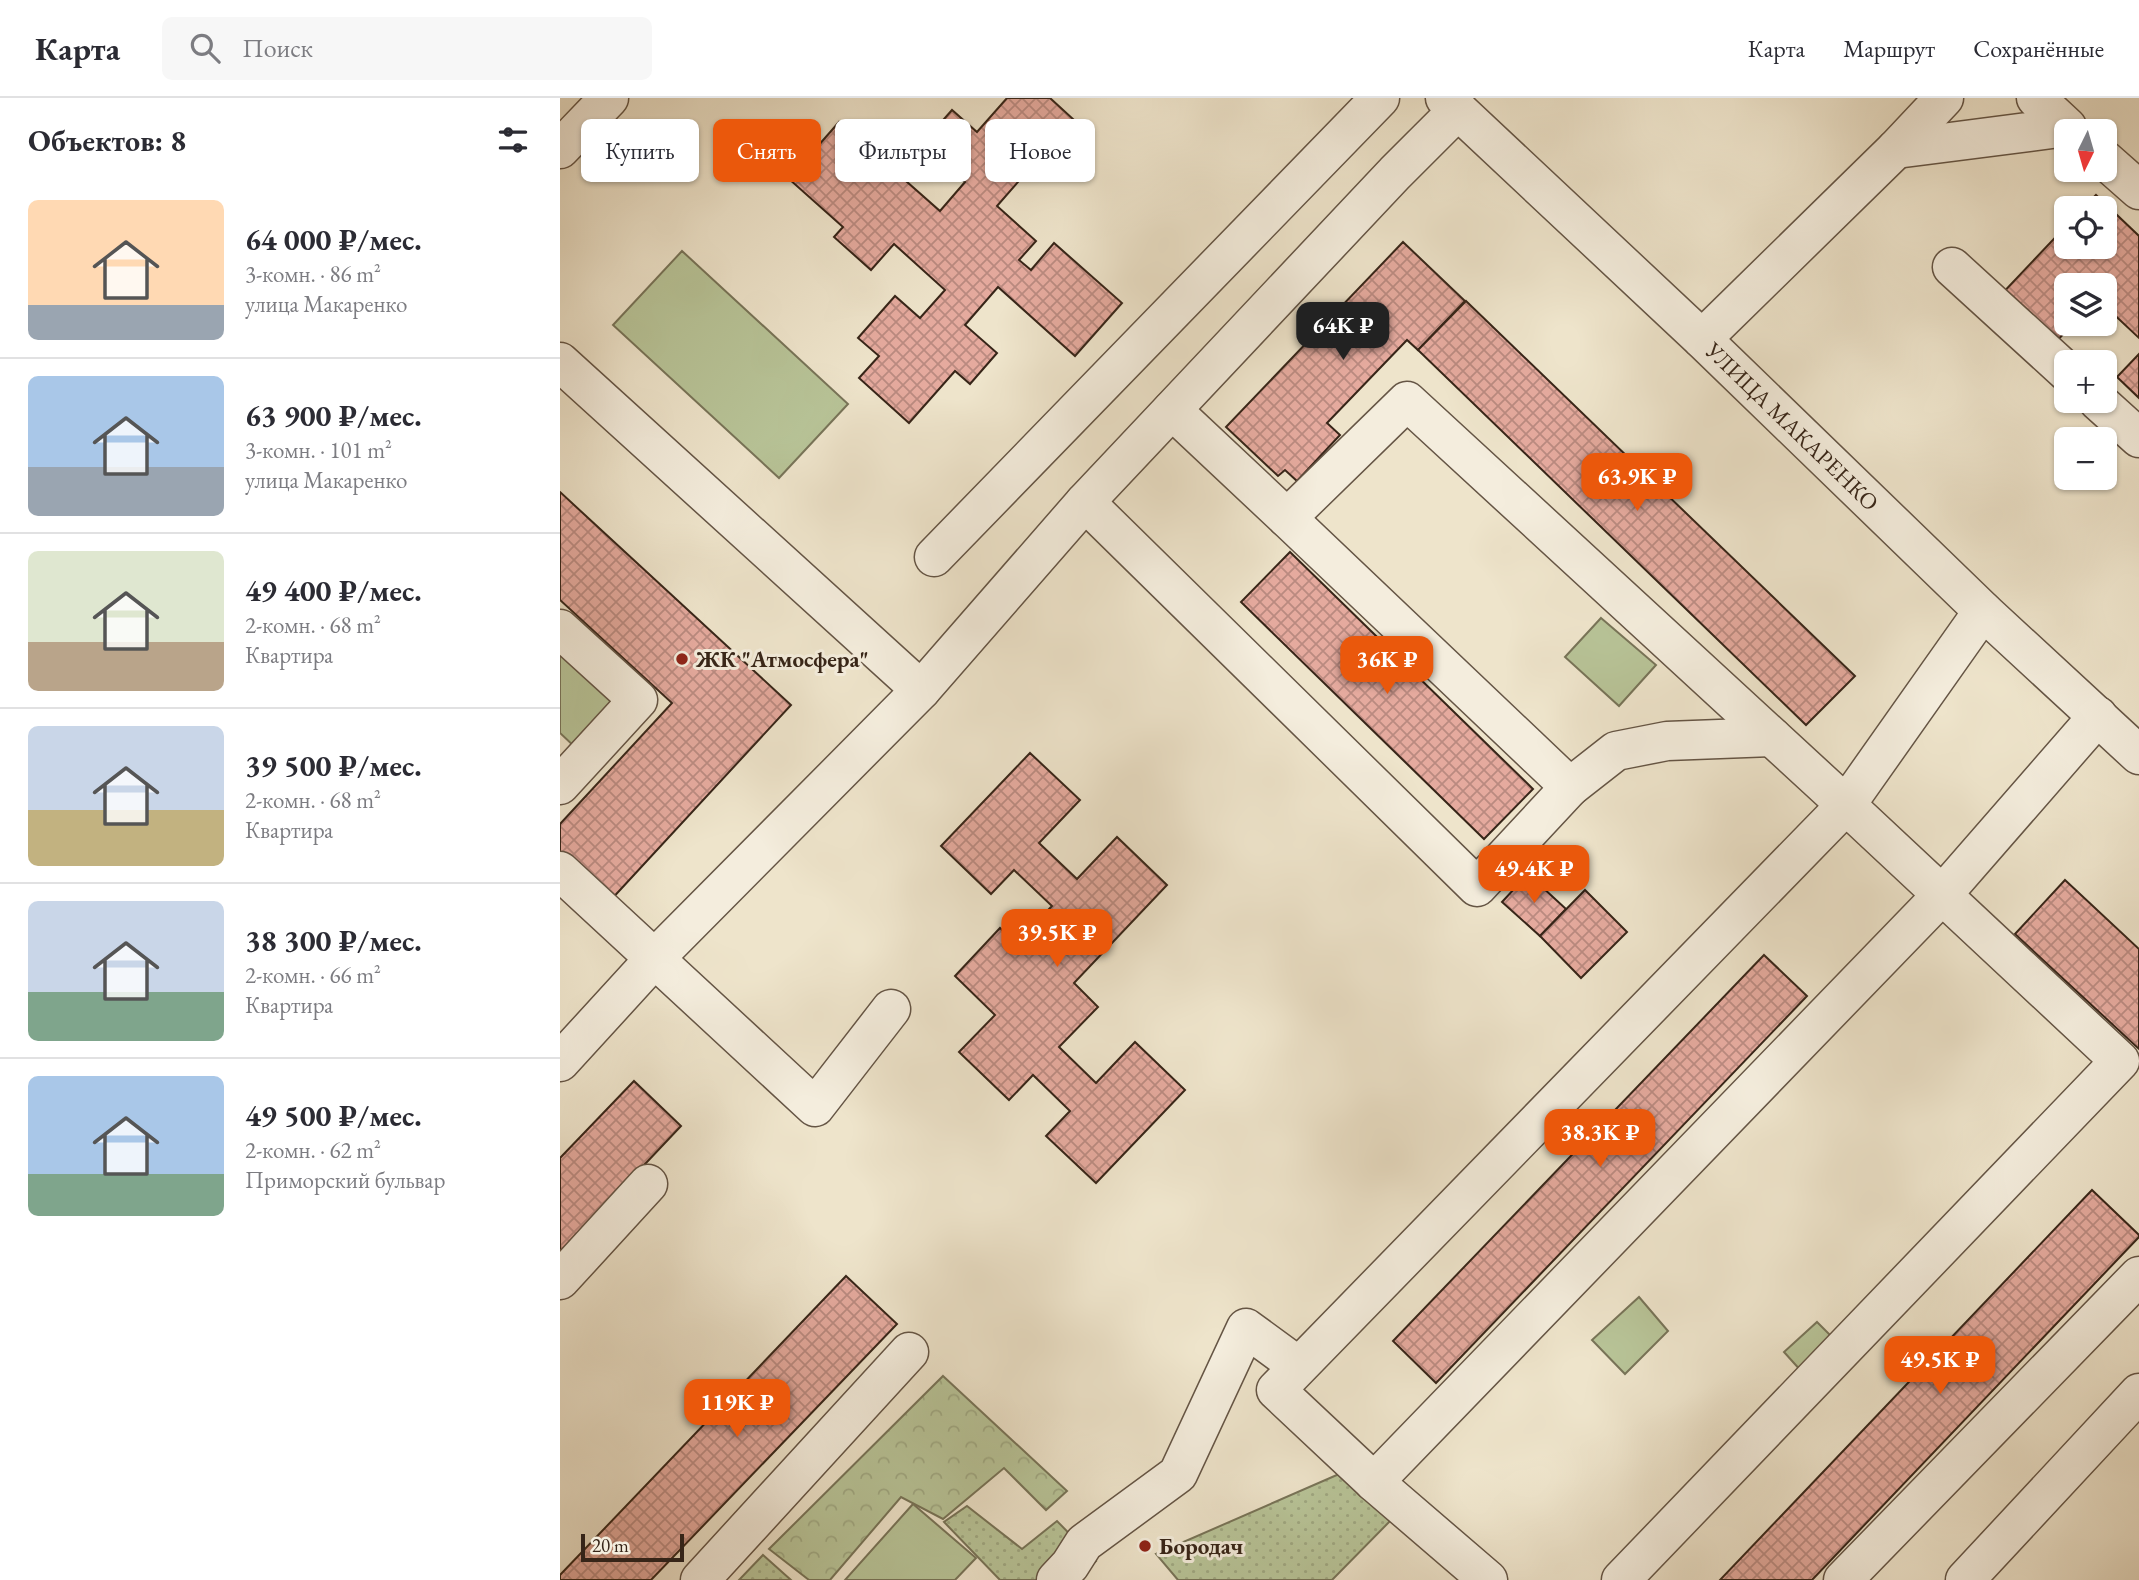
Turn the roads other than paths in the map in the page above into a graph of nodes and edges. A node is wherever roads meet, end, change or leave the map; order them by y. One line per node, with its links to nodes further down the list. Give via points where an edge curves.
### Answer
1 (609, 98): 8 (street)
2 (1380, 98): 21 (street)
3 (1944, 98): 9 (street)
4 (2036, 98): 6 (street)
5 (1451, 104): 13 (street, УЛИЦА МАКАРЕНКО); 16 (street, via 1395,173)
6 (2059, 119)
7 (2054, 131): 9 (street)
8 (560, 149)
9 (1896, 149): 13 (street)
10 (2118, 171): 11 (street)
11 (2139, 190)
12 (1952, 268): 14 (street)
13 (1702, 339): 22 (street, УЛИЦА МАКАРЕНКО)
14 (2054, 360)
15 (560, 362): 24 (street)
16 (1172, 410): 19 (street); 20 (street)
17 (2111, 413): 18 (street)
18 (2139, 438)
19 (1085, 502): 24 (street); 29 (street, via 1477,887)
20 (1287, 517): 26 (street, via 1407,401); 29 (street)
21 (934, 557)
22 (1983, 611): 25 (street, УЛИЦА МАКАРЕНКО); 30 (street)
23 (560, 629): 28 (street, via 638,700)
24 (921, 690): 33 (street)
25 (2098, 716): 27 (street, УЛИЦА МАКАРЕНКО); 32 (street)
26 (1772, 737): 29 (street, via 1667,741 1616,751); 30 (street)
27 (2139, 755)
28 (560, 785)
29 (1570, 787)
30 (1846, 805): 32 (street); 41 (street)
31 (560, 871): 33 (street)
32 (1942, 894): 36 (street); 43 (street)
33 (655, 958): 34 (street, via 815,1107); 35 (street)
34 (891, 1009)
35 (560, 1062)
36 (2130, 1069): 47 (street)
37 (648, 1184): 39 (street)
38 (2139, 1276): 48 (street)
39 (560, 1280)
40 (909, 1352): 44 (street)
41 (1298, 1366): 43 (street, via 1276,1390); 45 (street, via 1246,1328 1178,1474 1084,1542)
42 (2139, 1393): 49 (street)
43 (1374, 1482): 46 (street)
44 (700, 1580)
45 (1056, 1580)
46 (1488, 1580)
47 (1621, 1580)
48 (1843, 1580)
49 (1965, 1580)

